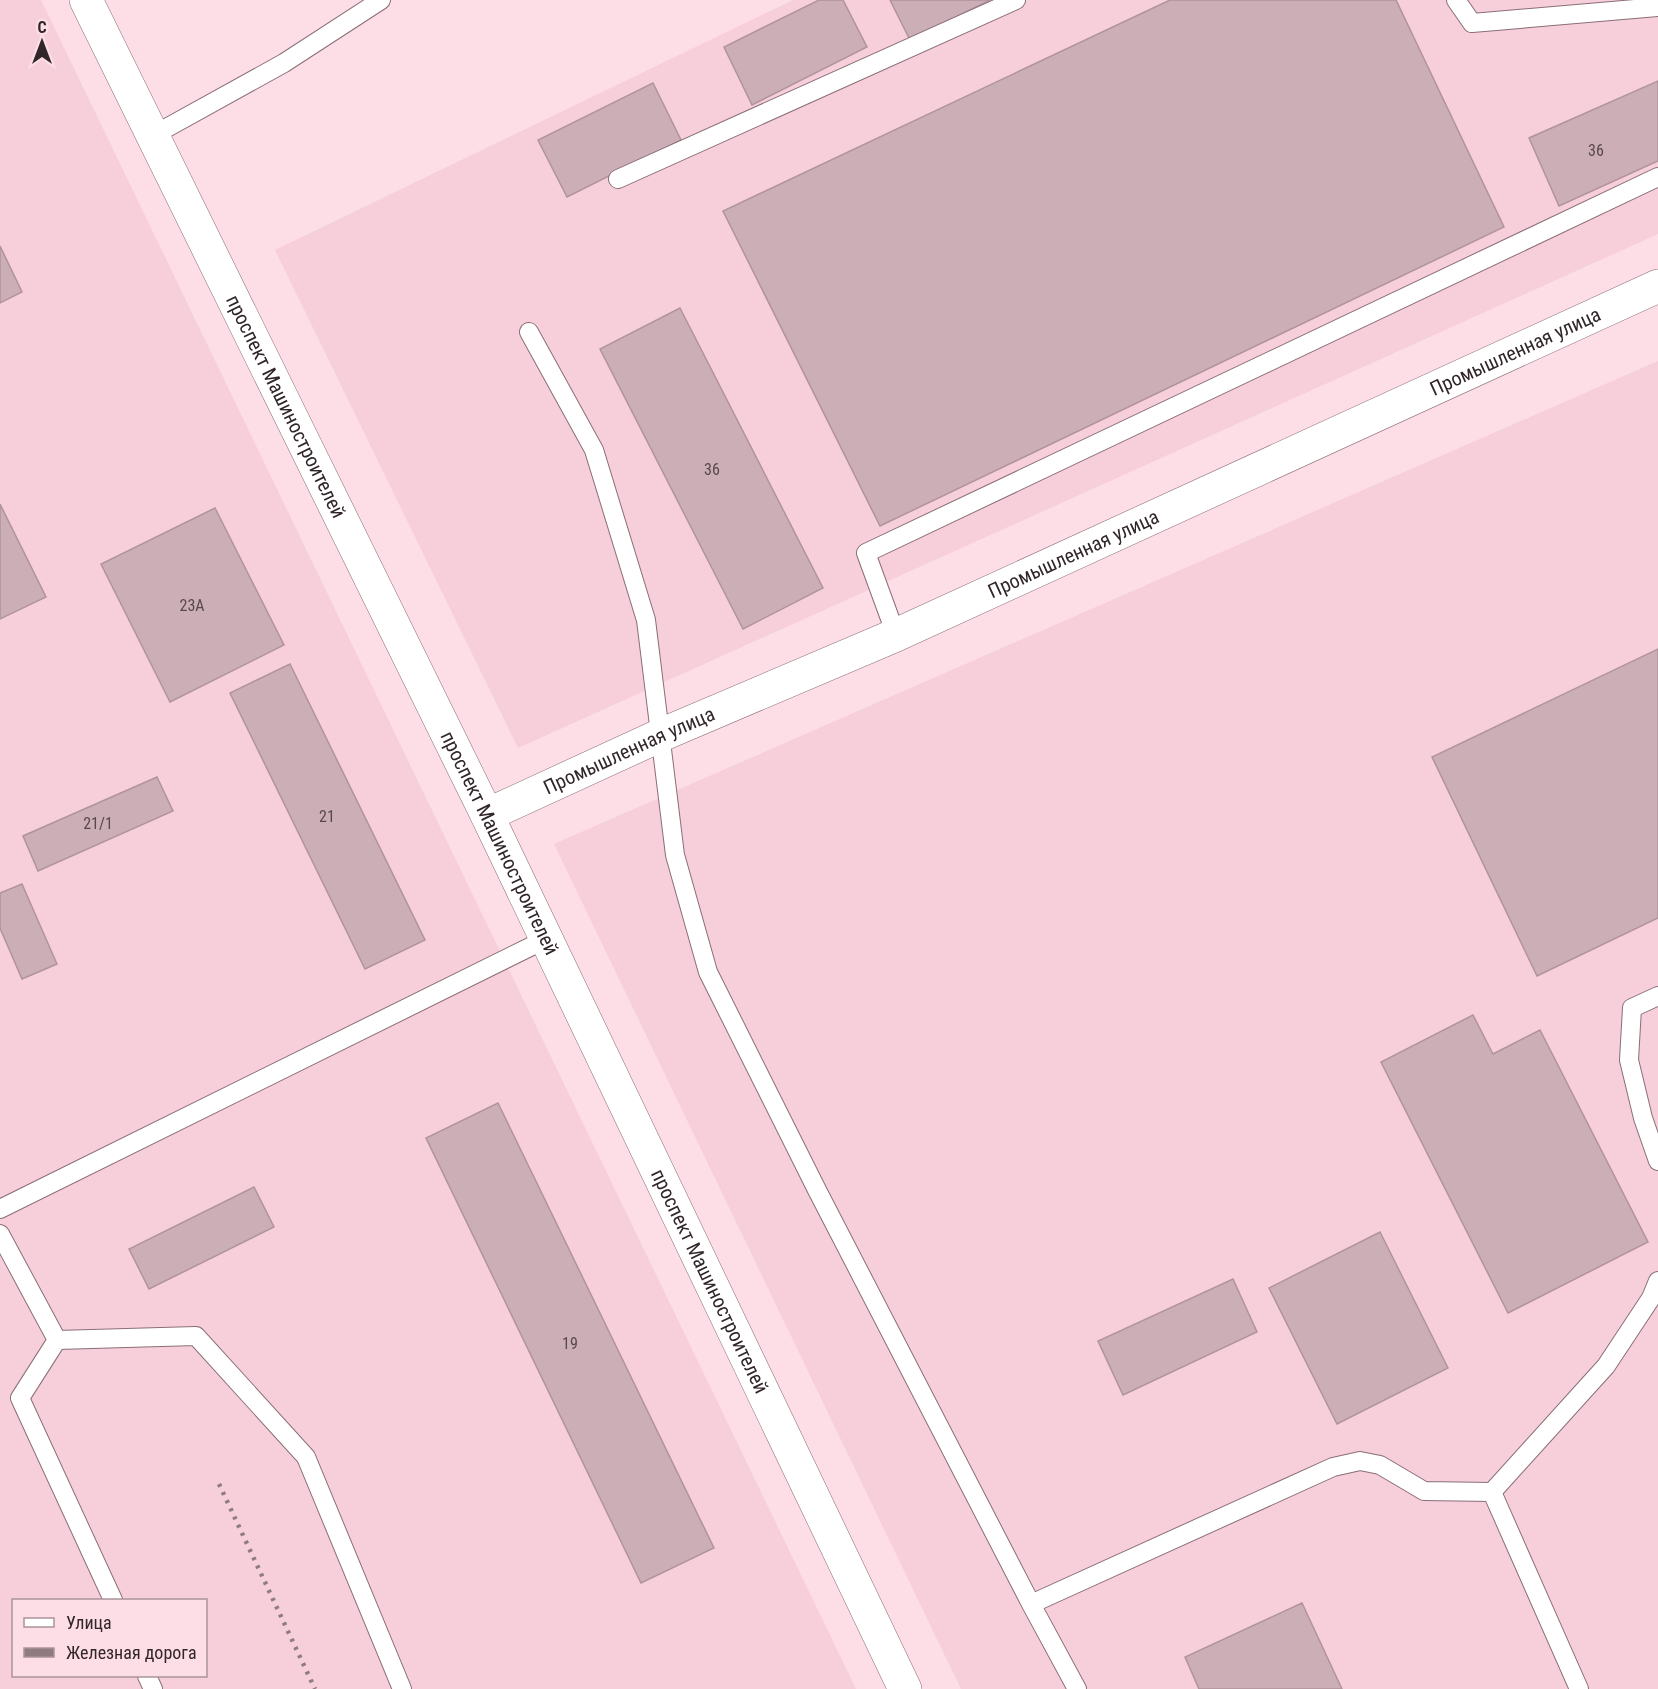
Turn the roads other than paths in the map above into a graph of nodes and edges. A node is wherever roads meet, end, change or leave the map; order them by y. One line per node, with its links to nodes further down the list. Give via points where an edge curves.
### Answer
1 (86, 0): 6 (main road, проспект Машиностроителей)
2 (381, 0): 6 (lane, via 285,63)
3 (1016, 0): 8 (lane)
4 (1456, 0): 5 (lane, via 1472,23)
5 (1658, 7)
6 (152, 136): 13 (main road, проспект Машиностроителей)
7 (1658, 177): 11 (lane, via 866,554)
8 (618, 179)
9 (1658, 286): 11 (main road, Промышленная улица)
10 (529, 332): 12 (lane, via 594,450 646,620)
11 (896, 635): 12 (main road, Промышленная улица)
12 (661, 735): 13 (main road, Промышленная улица); 23 (lane, via 675,855 708,972)
13 (487, 815): 14 (main road, проспект Машиностроителей)
14 (546, 939): 17 (lane); 25 (main road, проспект Машиностроителей)
15 (1658, 996): 16 (lane, via 1632,1008 1629,1060)
16 (1658, 1161)
17 (0, 1209)
18 (0, 1234): 20 (lane)
19 (1658, 1281): 21 (lane, via 1606,1366)
20 (57, 1340): 22 (lane, via 20,1398); 24 (lane, via 196,1336 306,1457)
21 (1492, 1492): 23 (lane, via 1424,1491 1380,1465 1360,1461 1334,1467); 27 (lane)
22 (113, 1599)
23 (1031, 1604): 26 (lane)
24 (402, 1689)
25 (905, 1689)
26 (1077, 1689)
27 (1578, 1689)

